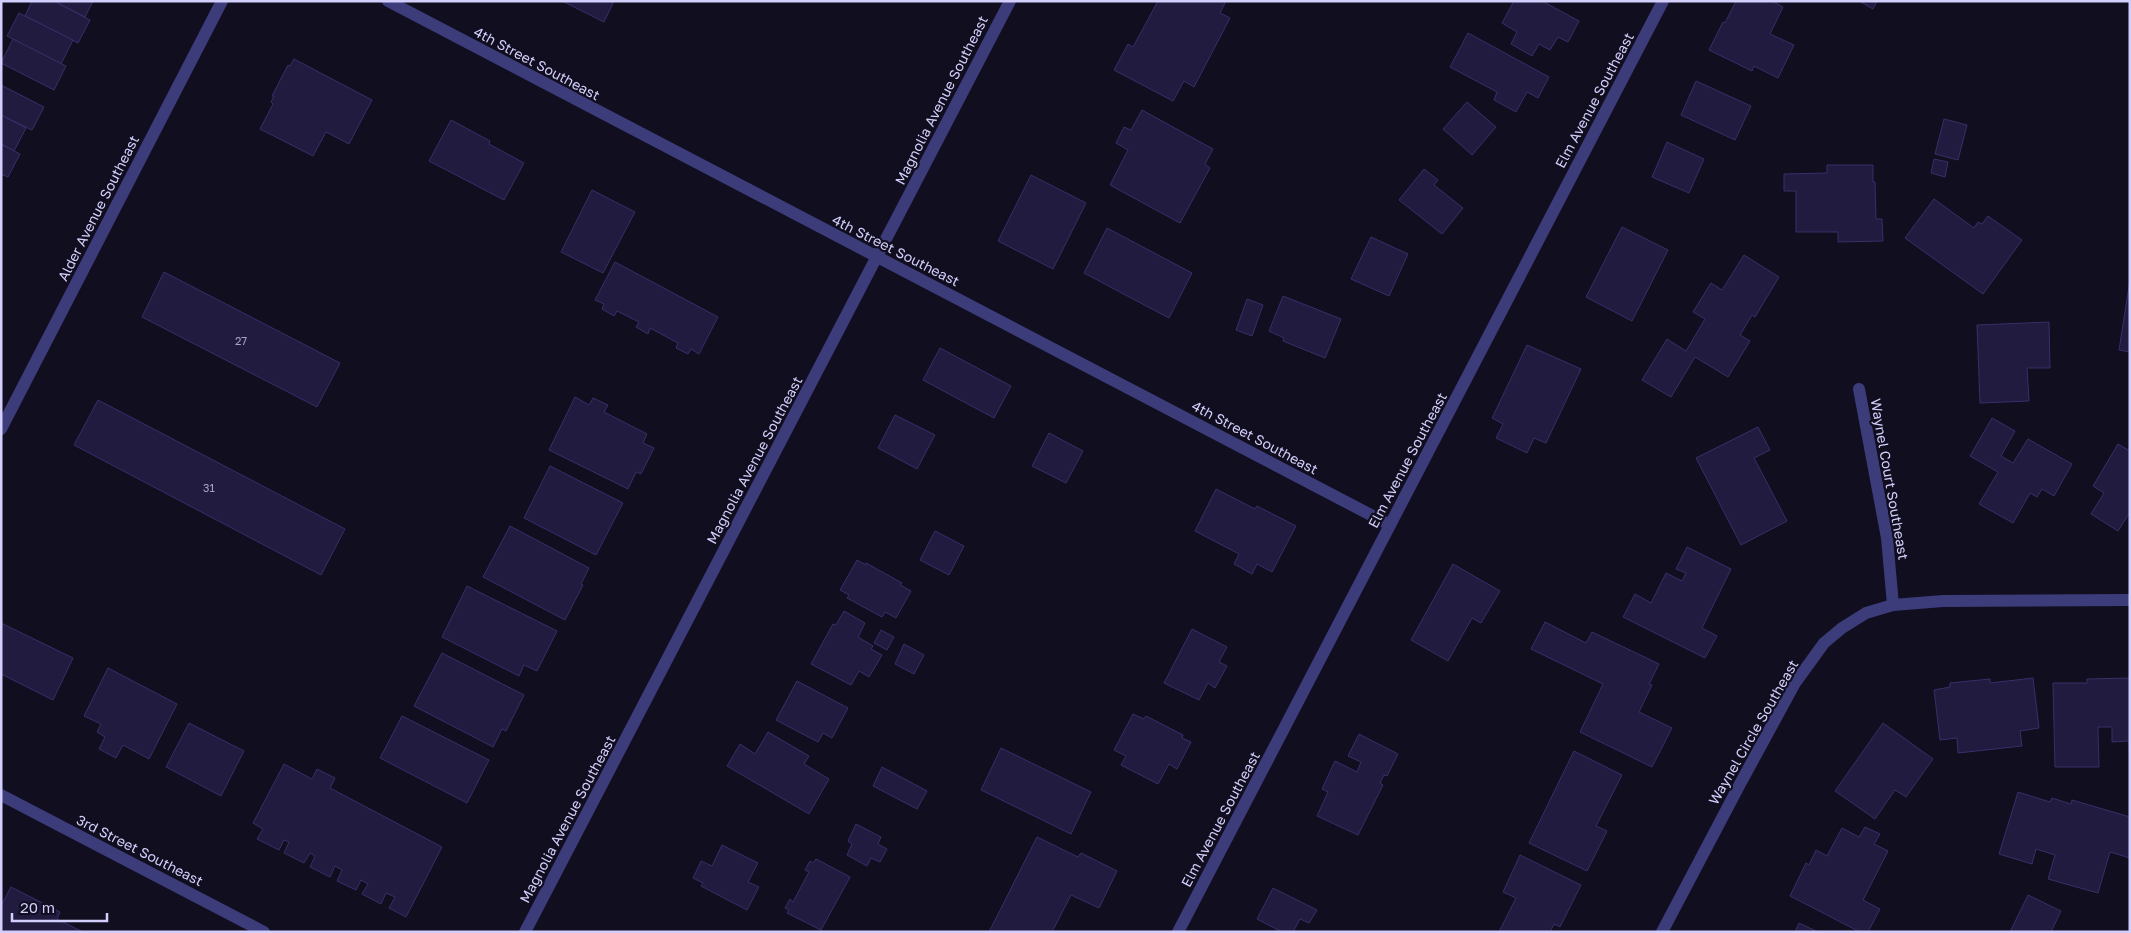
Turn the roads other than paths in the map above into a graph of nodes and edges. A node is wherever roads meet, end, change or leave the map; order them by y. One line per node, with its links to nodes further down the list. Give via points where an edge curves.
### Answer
1 (222, 1): 7 (street, Alder Avenue Southeast)
2 (388, 1): 5 (street, 4th Street Southeast)
3 (1010, 1): 5 (street, Magnolia Avenue Southeast)
4 (1663, 1): 8 (street, Elm Avenue Southeast)
5 (877, 256): 8 (street, 4th Street Southeast); 13 (street, Magnolia Avenue Southeast)
6 (1859, 389): 10 (street, Waynel Court Southeast, via 1887,538)
7 (1, 429)
8 (1390, 525): 14 (street, Elm Avenue Southeast)
9 (2130, 600): 10 (street, Waynel Circle Southeast, via 1943,601)
10 (1893, 605): 15 (street, Waynel Circle Southeast, via 1866,613 1842,628 1824,643 1795,683)
11 (1, 795): 12 (street, 3rd Street Southeast)
12 (264, 932)
13 (525, 932)
14 (1178, 932)
15 (1662, 932)

